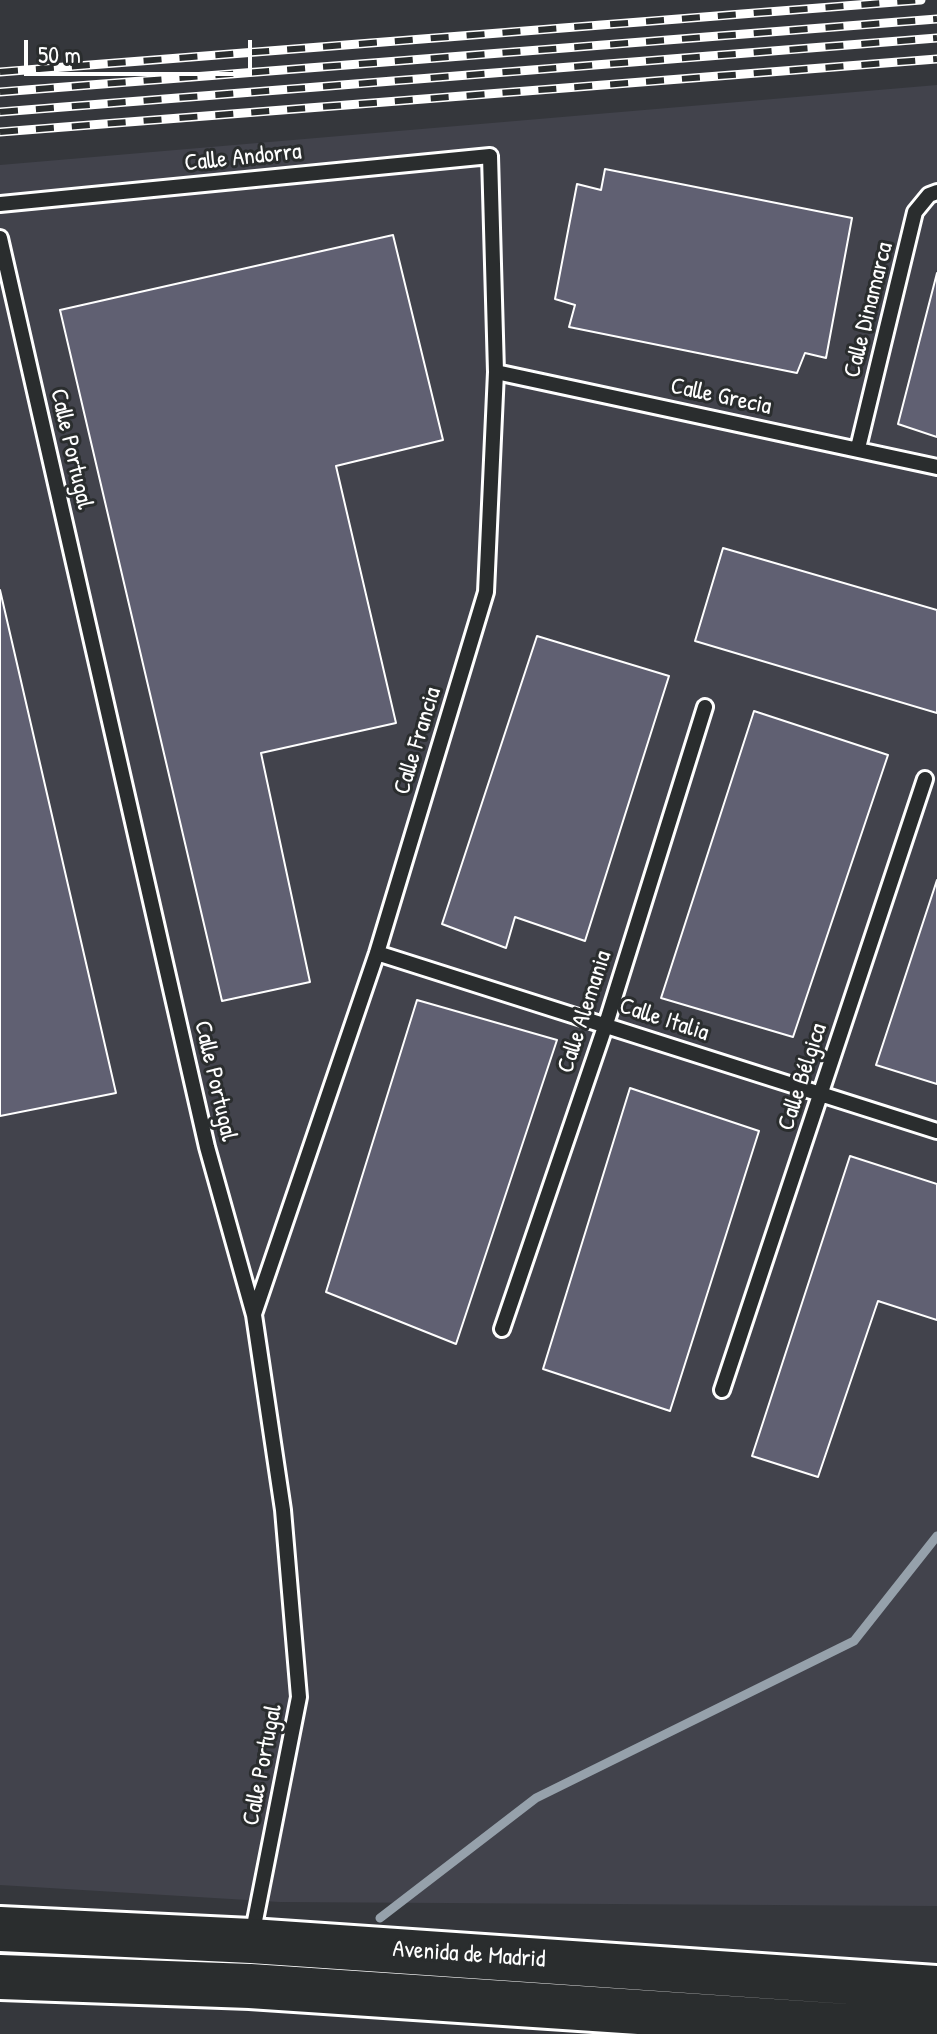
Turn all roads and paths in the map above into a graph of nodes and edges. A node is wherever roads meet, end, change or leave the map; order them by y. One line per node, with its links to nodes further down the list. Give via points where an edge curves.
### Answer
1 (490, 156): 3 (lane, Calle Andorra); 5 (lane, Calle Francia)
2 (937, 192): 6 (lane, Calle Dinamarca, via 915,212)
3 (0, 204)
4 (0, 238): 14 (lane, Calle Portugal, via 207,1147)
5 (496, 372): 6 (lane, Calle Grecia); 10 (lane, Calle Francia, via 486,592)
6 (858, 448): 7 (lane, Calle Grecia)
7 (937, 467)
8 (705, 707): 11 (lane, Calle Alemania)
9 (925, 779): 12 (lane, Calle Bélgica)
10 (377, 953): 11 (lane, Calle Italia); 14 (lane, Calle Francia)
11 (606, 1024): 12 (lane, Calle Italia); 15 (lane, Calle Alemania)
12 (821, 1093): 13 (lane, Calle Italia); 16 (lane, Calle Bélgica)
13 (937, 1131)
14 (254, 1315): 18 (lane, Calle Portugal, via 283,1510 299,1697)
15 (502, 1329)
16 (722, 1390)
17 (0, 1929): 18 (main road, Avenida de Madrid)
18 (251, 1941): 20 (main road, Avenida de Madrid)
19 (0, 1977): 21 (main road, Avenida de Madrid, via 250,1986)
20 (937, 1988)
21 (937, 2032)

